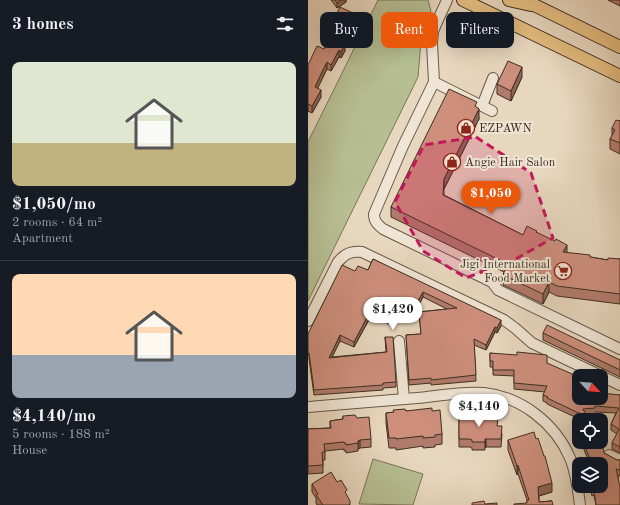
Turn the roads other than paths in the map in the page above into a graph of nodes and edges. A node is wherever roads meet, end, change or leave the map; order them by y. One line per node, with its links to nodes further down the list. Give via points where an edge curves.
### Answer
1 (447, 0): 9 (lane, via 433,31)
2 (463, 0): 7 (main road)
3 (509, 0): 5 (main road)
4 (524, 0): 5 (main road)
5 (536, 6): 6 (main road)
6 (620, 46)
7 (620, 76)
8 (493, 78): 10 (lane)
9 (434, 82): 10 (lane); 14 (lane, via 374,214 377,224 492,282 498,290)
10 (482, 106): 11 (lane)
11 (492, 111)
12 (308, 321): 15 (lane, via 342,256 355,251 362,252 504,320 532,342)
13 (399, 341): 18 (lane)
14 (620, 349)
15 (587, 369)
16 (608, 380): 17 (lane)
17 (620, 386)
18 (404, 399): 19 (lane); 22 (lane, via 485,394 500,396 530,410 544,420 563,444 574,472)
19 (308, 407)
20 (609, 455): 21 (lane)
21 (620, 460)
22 (580, 505)

